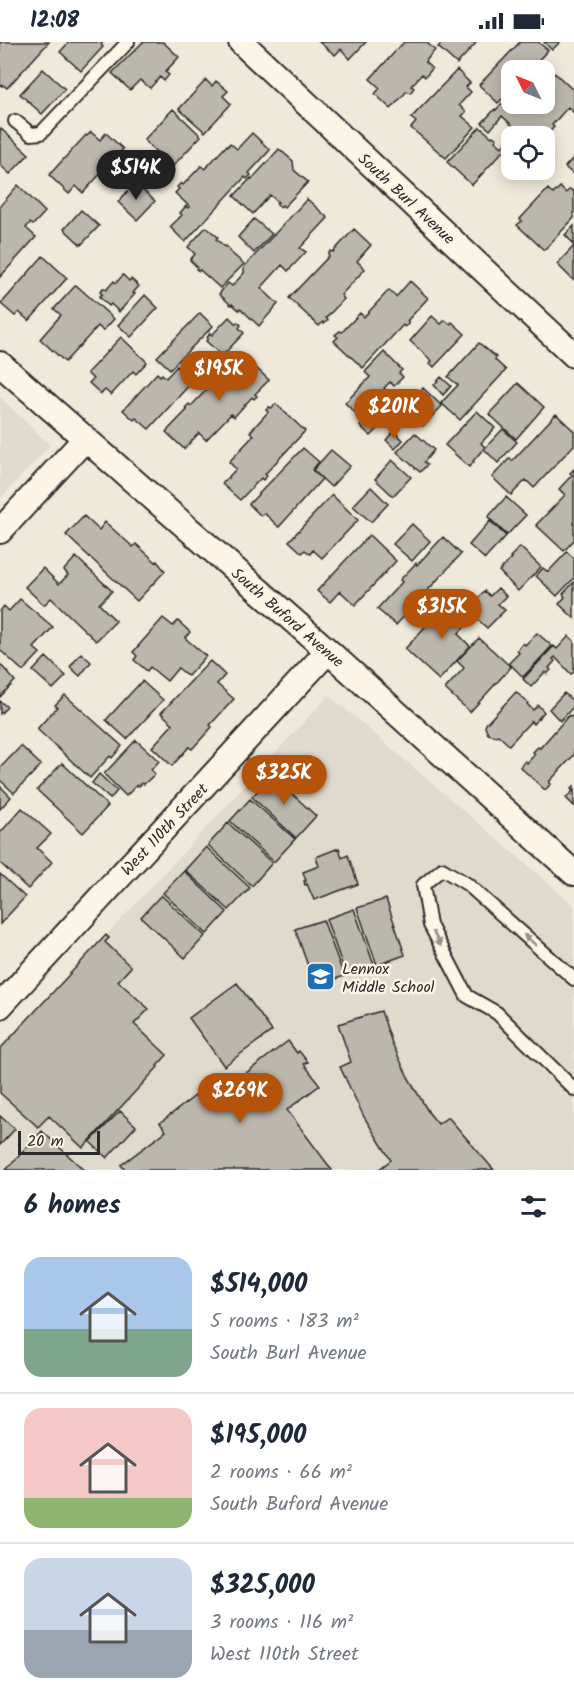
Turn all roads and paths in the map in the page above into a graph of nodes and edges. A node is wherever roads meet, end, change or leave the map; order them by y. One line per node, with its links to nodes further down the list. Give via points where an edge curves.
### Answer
1 (128, 42): 3 (lane, via 41,133 31,134)
2 (241, 42): 4 (street, South Burl Avenue)
3 (15, 121)
4 (574, 355)
5 (0, 364): 6 (street, South Buford Avenue)
6 (85, 439): 7 (street); 8 (street, South Buford Avenue)
7 (0, 531)
8 (328, 651): 9 (street, South Buford Avenue); 11 (street, West 110th Street)
9 (574, 873)
10 (574, 979): 12 (lane, one-way to 12, via 467,884 442,869 423,885 430,926 467,996 497,1013)
11 (0, 1006)
12 (574, 1089)

